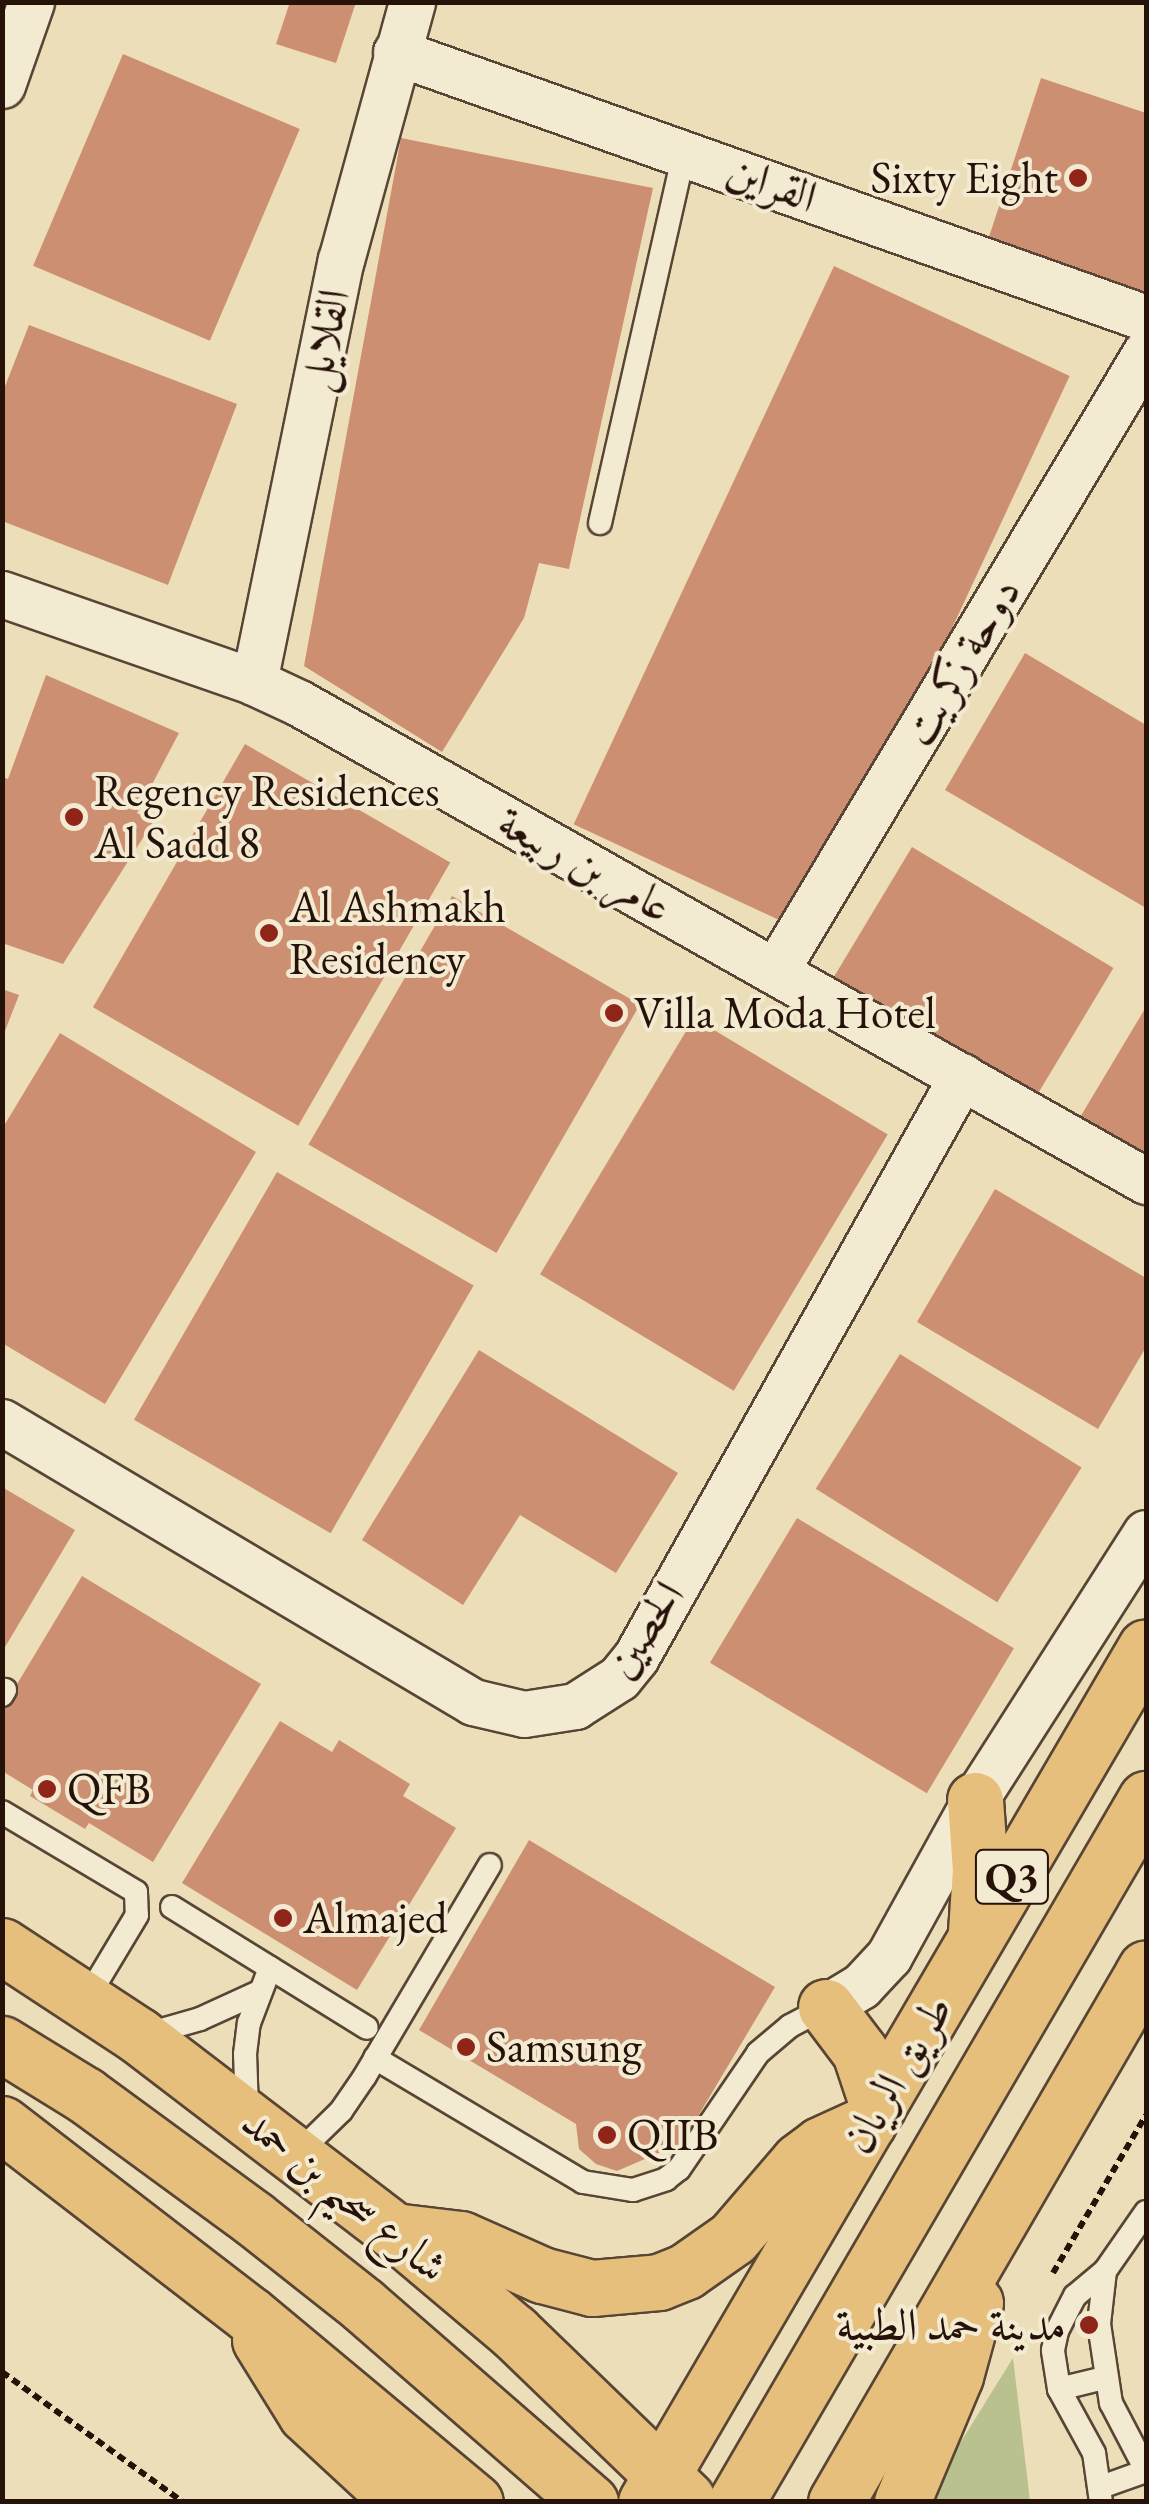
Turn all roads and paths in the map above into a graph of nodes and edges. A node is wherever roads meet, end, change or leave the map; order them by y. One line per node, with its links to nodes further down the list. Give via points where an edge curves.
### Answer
1 (32, 2): 4 (street)
2 (412, 2): 3 (street, القلايل)
3 (396, 52): 5 (street, القراين); 10 (street, القلايل, via 341,260)
4 (2, 85)
5 (684, 152): 6 (street, القراين); 8 (lane)
6 (1146, 318)
7 (1146, 352): 11 (street, دوحة زكريت)
8 (600, 523)
9 (2, 594): 10 (street, عامر بن ربيعة)
10 (254, 682): 11 (street, عامر بن ربيعة)
11 (776, 970): 12 (street, عامر بن ربيعة)
12 (962, 1076): 13 (street, عامر بن ربيعة); 14 (street, الحصين, via 636,1657 609,1686 575,1706 524,1714 474,1702)
13 (1146, 1181)
14 (2, 1422)
15 (1146, 1533): 17 (street, طريق الريان)
16 (1146, 1646): 22 (highway, طريق الريان / Q3)
17 (975, 1800): 22 (highway); 28 (street, طريق الريان, via 889,1956 861,1986)
18 (1146, 1800): 52 (highway)
19 (2, 1812): 27 (lane, via 136,1892 137,1915)
20 (490, 1865): 32 (lane)
21 (172, 1907): 24 (lane)
22 (976, 1940): 34 (highway, طريق الريان / Q3)
23 (2, 1946): 27 (highway, شارع سحيم بن حمد)
24 (270, 1968): 26 (lane); 29 (lane)
25 (1141, 1986): 39 (highway)
26 (258, 1993): 30 (lane); 33 (lane, via 245,2054)
27 (86, 2000): 30 (highway, شارع سحيم بن حمد)
28 (826, 2007): 32 (lane, via 758,2053 680,2168 633,2190 583,2182); 34 (highway, via 860,2052)
29 (367, 2028)
30 (139, 2036): 33 (highway, شارع سحيم بن حمد)
31 (2, 2044): 51 (highway, via 85,2094 265,2227)
32 (375, 2058): 36 (lane, via 341,2110)
33 (247, 2115): 36 (highway, شارع سحيم بن حمد)
34 (873, 2115): 38 (highway, via 799,2161 733,2238 660,2282 592,2288 542,2275 461,2238); 47 (highway, طريق الريان / Q3)
35 (2, 2124): 41 (highway)
36 (297, 2154): 38 (highway, شارع سحيم بن حمد)
37 (1146, 2212): 40 (lane)
38 (394, 2230): 47 (highway, شارع سحيم بن حمد, via 514,2332)
39 (983, 2249): 53 (highway); 54 (highway, via 965,2345)
40 (1105, 2271): 43 (lane, via 1099,2324); 44 (lane, via 1075,2296 1057,2330)
41 (249, 2314): 49 (highway, via 306,2414); 50 (highway)
42 (2, 2372): 48 (path)
43 (1104, 2378): 44 (lane); 45 (lane)
44 (1058, 2389): 46 (lane, via 1087,2437)
45 (1146, 2470): 46 (lane)
46 (1101, 2494)
47 (666, 2495)
48 (183, 2502)
49 (401, 2502)
50 (475, 2502)
51 (590, 2502)
52 (736, 2502)
53 (836, 2502)
54 (902, 2502)

